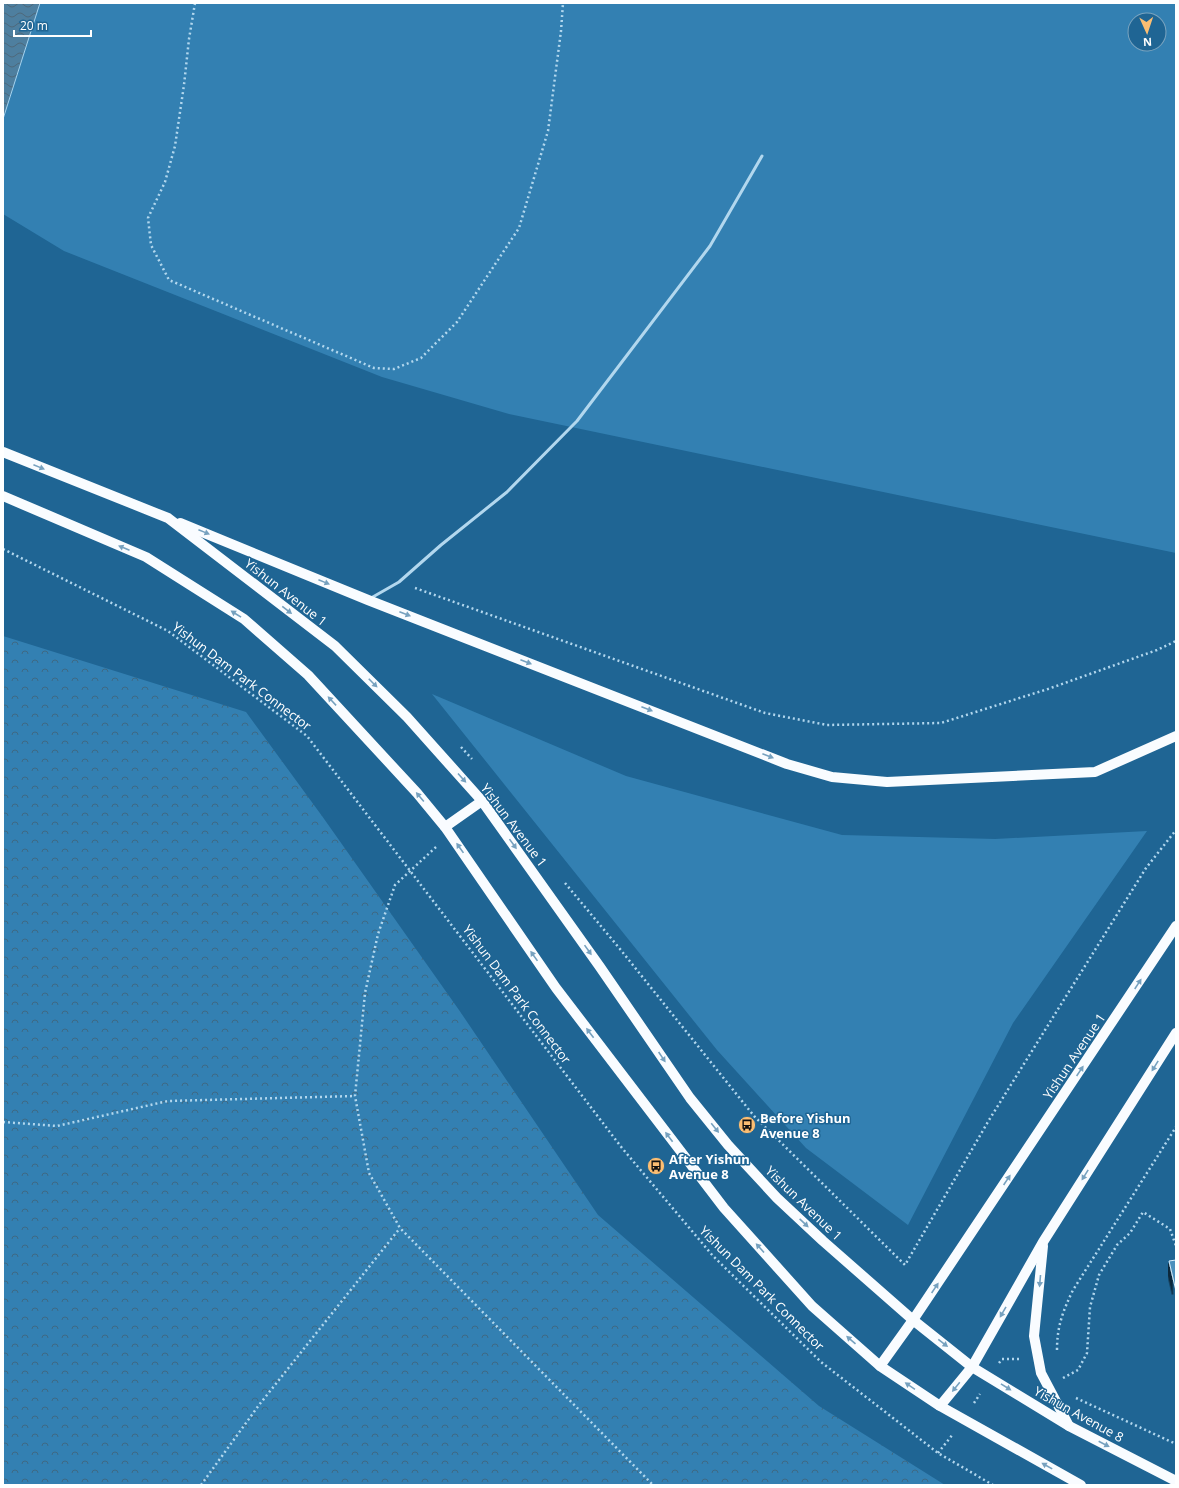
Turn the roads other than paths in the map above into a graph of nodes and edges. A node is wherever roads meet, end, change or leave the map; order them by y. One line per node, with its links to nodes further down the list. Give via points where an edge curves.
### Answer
1 (762, 156): 5 (lane, via 710,246 578,421 507,492 399,582)
2 (3, 452): 4 (main road, Yishun Avenue 1, one-way to 4)
3 (3, 496): 8 (main road, one-way to 3, via 417,793 308,675 244,619 146,558)
4 (168, 518): 5 (main road, one-way to 5); 7 (main road, Yishun Avenue 1, one-way to 7, via 335,646 407,717)
5 (368, 600): 6 (main road, one-way to 6, via 787,764 832,777 887,782 1095,772)
6 (1176, 736)
7 (482, 801): 8 (main road); 12 (main road, Yishun Avenue 1, one-way to 12, via 600,966 690,1098 728,1145 778,1198)
8 (447, 830): 13 (main road, one-way to 8, via 812,1306 724,1208 556,988)
9 (1176, 926): 12 (main road, Yishun Avenue 1, one-way to 9)
10 (1176, 1033): 11 (main road, one-way to 11)
11 (1043, 1242): 14 (main road, one-way to 14); 16 (main road, one-way to 16, via 1034,1336 1041,1373)
12 (913, 1320): 13 (main road, Yishun Avenue 1); 14 (main road, Yishun Avenue 1, one-way to 14)
13 (880, 1366): 15 (main road, one-way to 13)
14 (972, 1367): 15 (main road, one-way to 15); 16 (main road, Yishun Avenue 8, one-way to 16)
15 (940, 1406): 18 (main road, one-way to 15)
16 (1069, 1426): 17 (main road, Yishun Avenue 8, one-way to 17)
17 (1176, 1481)
18 (1081, 1485)

